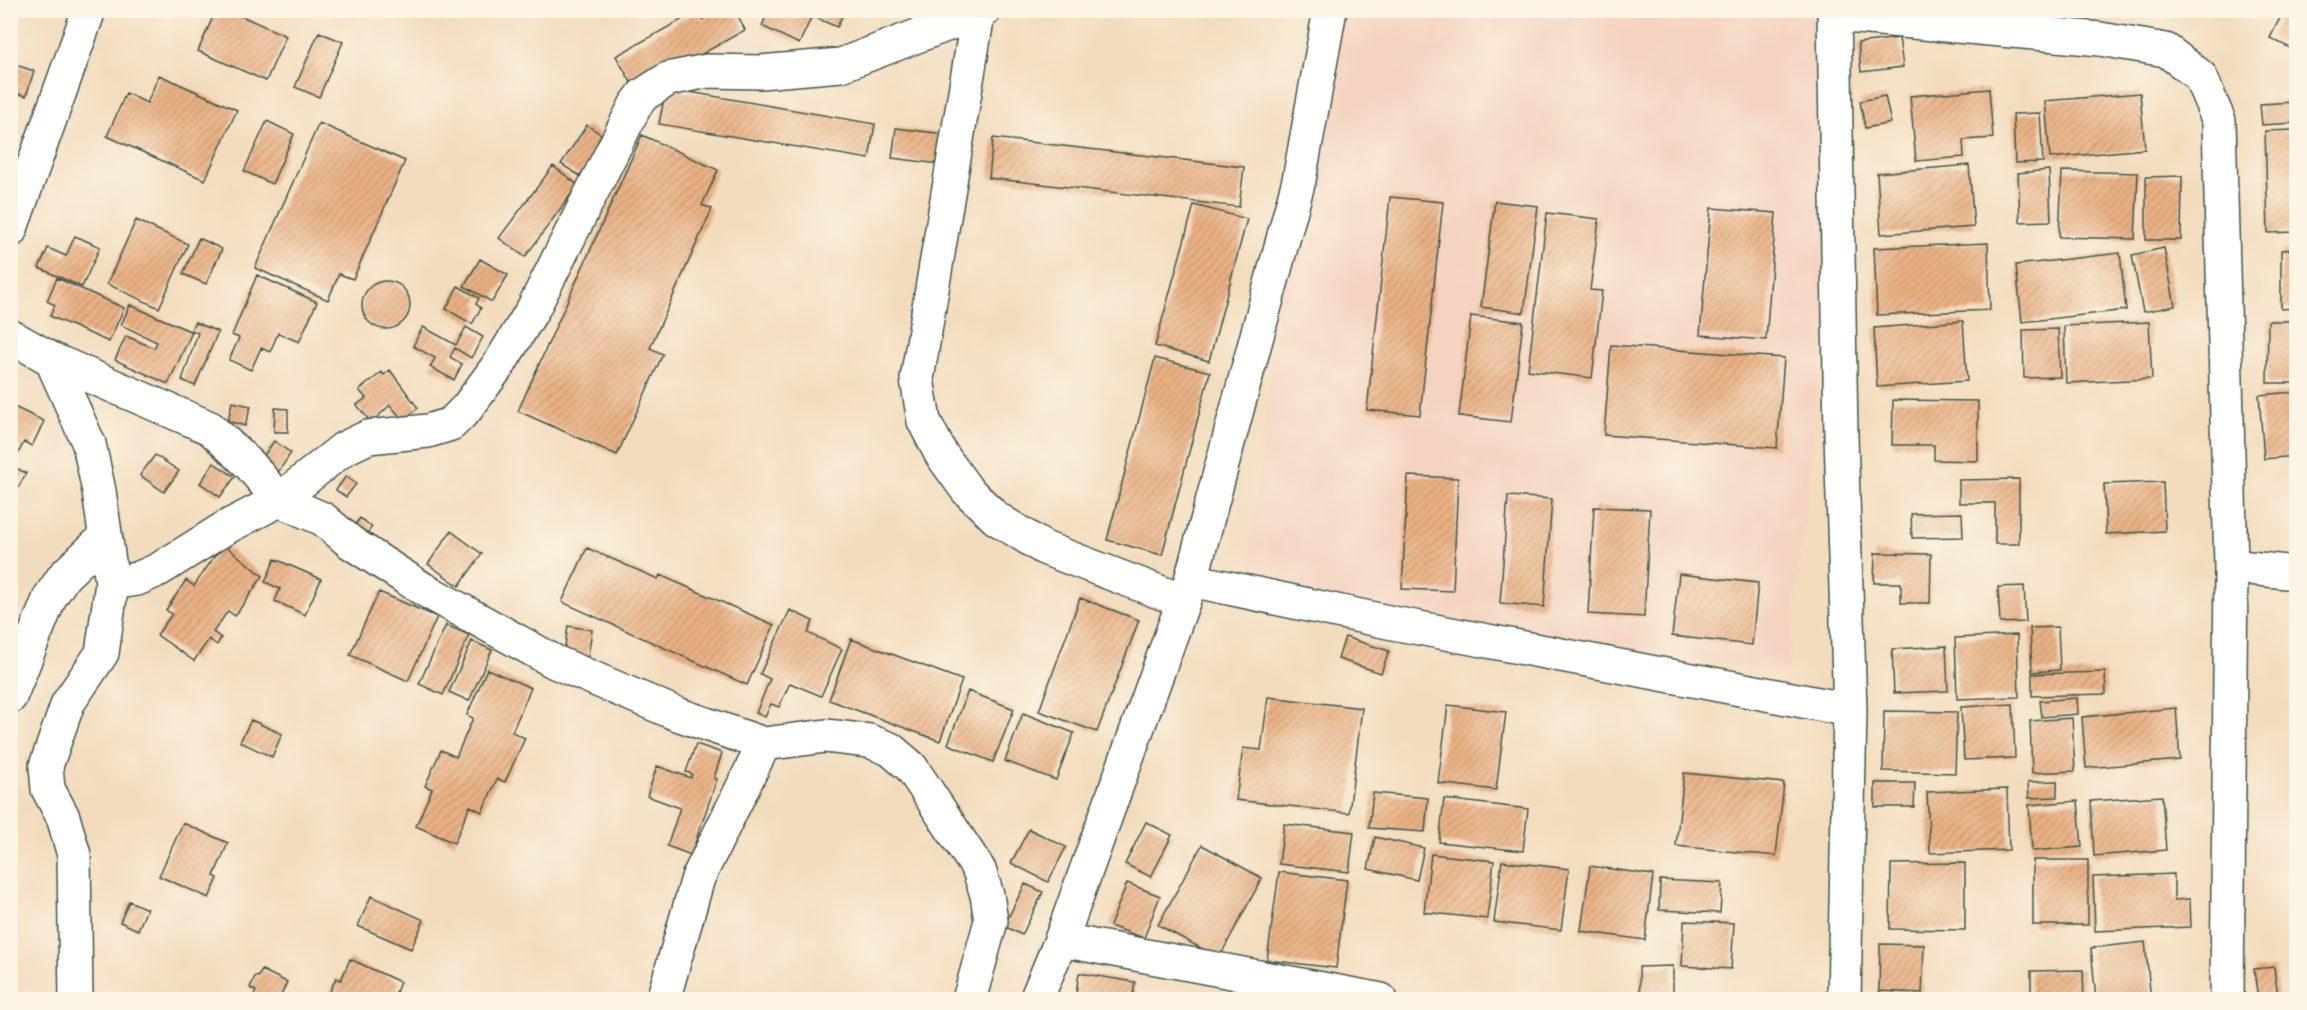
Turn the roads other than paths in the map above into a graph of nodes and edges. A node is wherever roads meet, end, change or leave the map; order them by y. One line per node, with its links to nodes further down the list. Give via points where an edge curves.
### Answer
1 (89, 10): 5 (street)
2 (1330, 10): 13 (street, via 1299,180)
3 (981, 12): 8 (street, via 841,65 760,72 707,71 656,85 635,106 533,309 467,408 451,424 428,431 368,437 343,449); 13 (street, via 918,379 924,421 941,454 967,490 996,518 1044,548)
4 (1834, 13): 10 (street, via 2100,39 2166,50 2200,76 2219,121); 15 (street)
5 (10, 231)
6 (10, 336): 7 (street)
7 (51, 360): 8 (street, via 210,428 250,465); 9 (street, via 89,444)
8 (279, 500): 12 (street, via 158,570); 16 (street, via 323,519 350,542 423,589 555,662 677,714)
9 (104, 538): 12 (street); 14 (street, via 64,576 50,597)
10 (2231, 566): 11 (street); 24 (street)
11 (2296, 573)
12 (112, 583): 18 (street, via 102,653 68,704 46,766 48,789 63,817 74,855)
13 (1187, 590): 15 (street, via 1393,623); 17 (street)
14 (10, 697)
15 (1850, 710): 23 (street)
16 (764, 744): 19 (street, via 698,878); 20 (street, via 826,736 869,741 890,749 911,767 979,870 987,895 991,921)
17 (1061, 940): 21 (street); 22 (street)
18 (76, 999)
19 (663, 999)
20 (969, 999)
21 (1036, 999)
22 (1381, 999)
23 (1844, 999)
24 (2227, 999)

